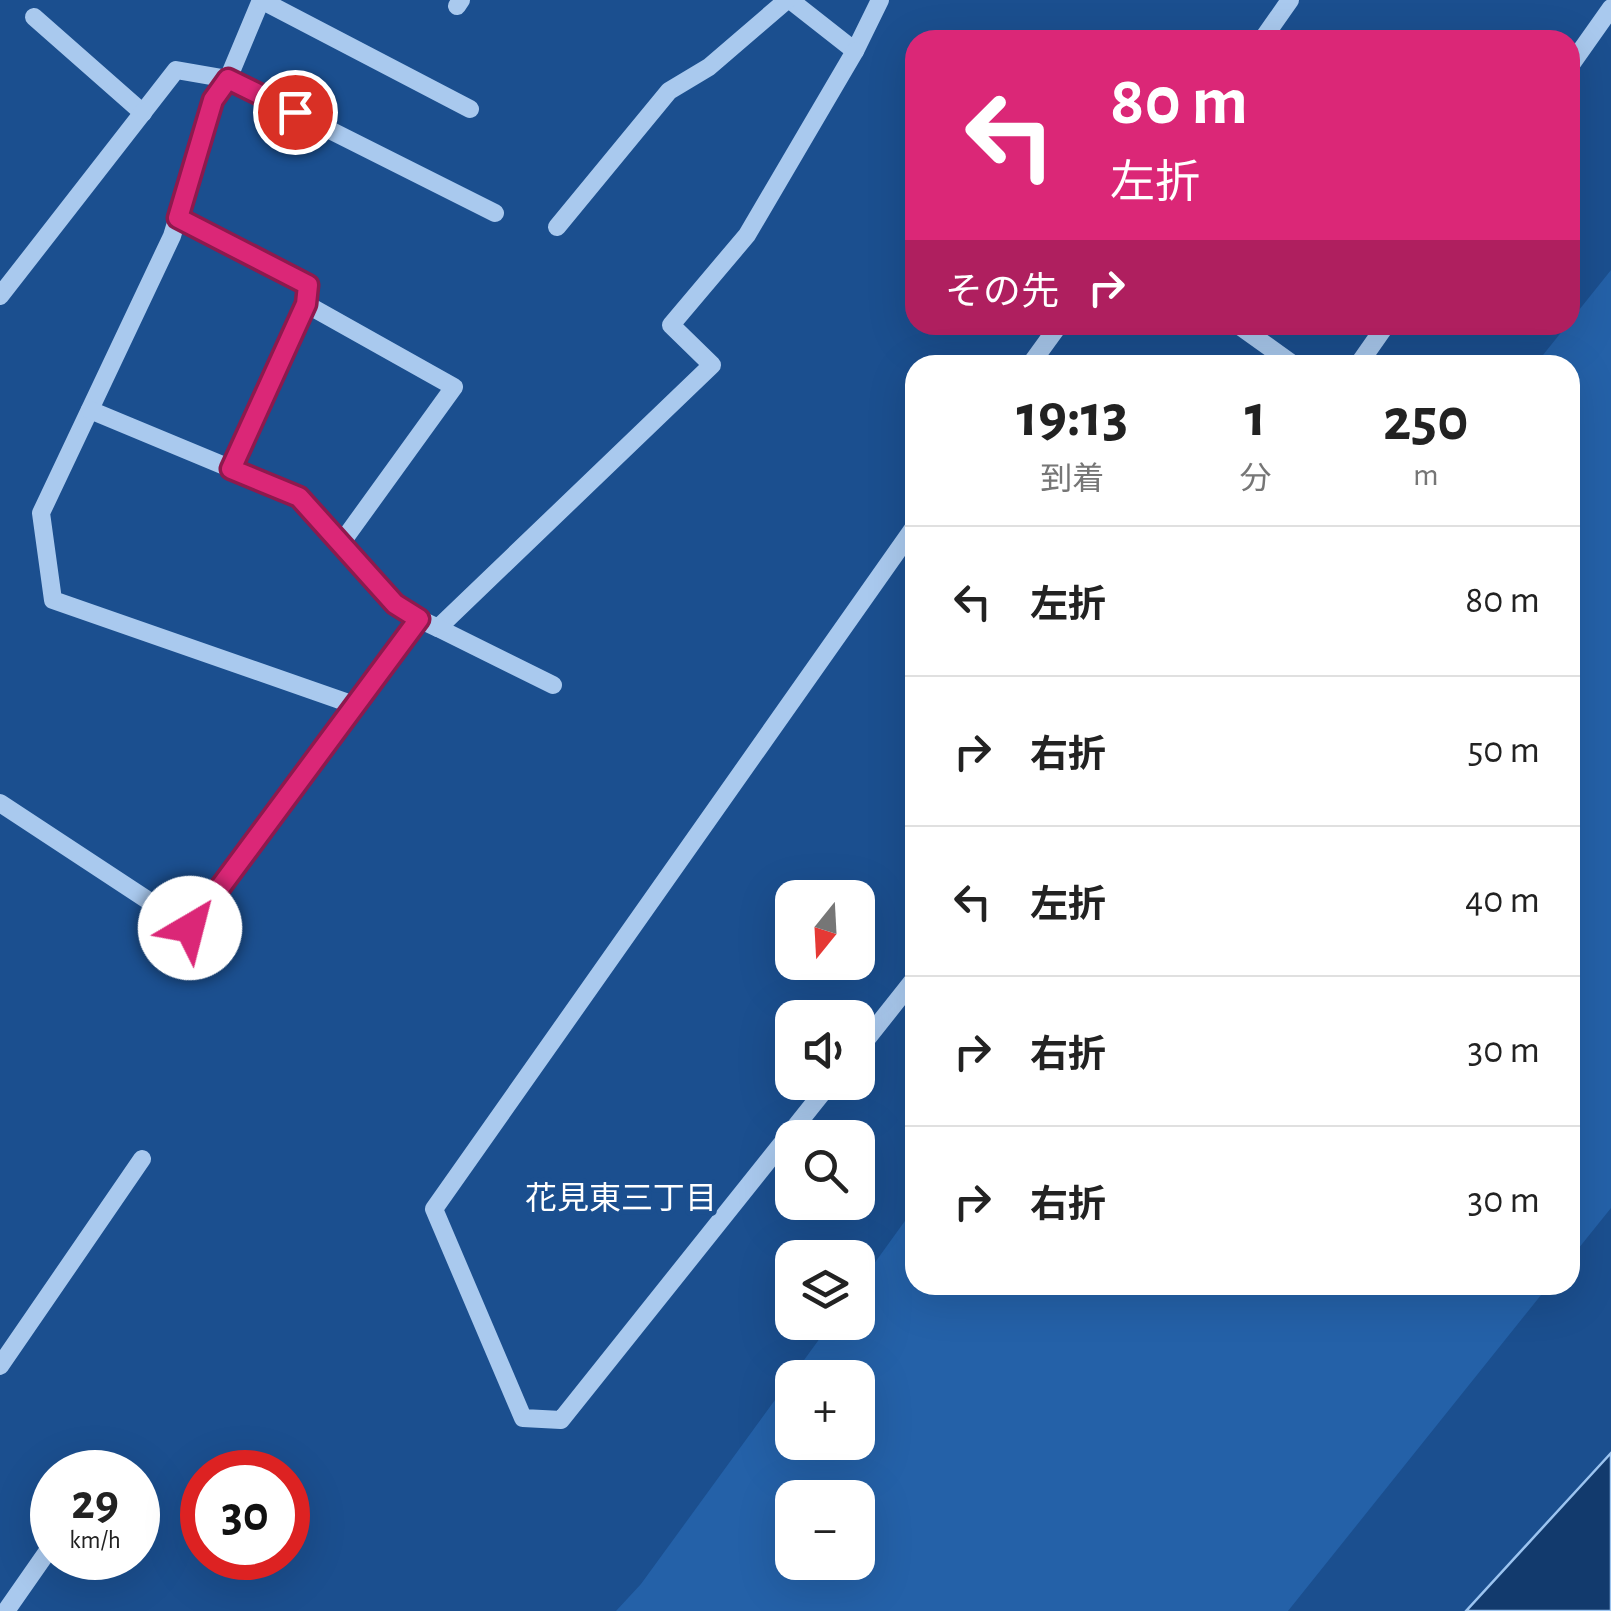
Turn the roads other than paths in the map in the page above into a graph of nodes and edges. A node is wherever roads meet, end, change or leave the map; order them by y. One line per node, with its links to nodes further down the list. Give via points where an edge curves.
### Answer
1 (261, 0): 10 (street); 11 (street)
2 (788, 0): 8 (street); 15 (street, via 669,91)
3 (880, 0): 8 (street)
4 (1290, 0): 7 (street)
5 (1611, 8): 9 (street)
6 (34, 17): 12 (street)
7 (1269, 30)
8 (855, 51): 25 (street, via 747,235 670,325 712,365)
9 (1580, 52)
10 (228, 79): 12 (street, via 176,70); 13 (street); 14 (street, via 213,100)
11 (470, 109)
12 (143, 112): 16 (street)
13 (495, 213)
14 (178, 218): 17 (street, via 308,285); 20 (street)
15 (557, 227)
16 (0, 296)
17 (306, 304): 21 (street); 23 (street, via 454,387)
18 (1252, 335): 19 (street)
19 (1280, 355)
20 (90, 410): 21 (street); 27 (street, via 41,513 54,600)
21 (231, 469): 23 (street, via 299,497)
22 (905, 540): 31 (street, via 434,1210 523,1418 561,1420)
23 (342, 542): 24 (street, via 395,604)
24 (419, 619): 25 (street); 27 (street)
25 (438, 628): 26 (street)
26 (554, 685)
27 (357, 706): 28 (street, via 190,928)
28 (0, 803)
29 (905, 991): 30 (street)
30 (875, 1029)
31 (817, 1100)
32 (142, 1158): 33 (street)
33 (0, 1366)
34 (30, 1577): 35 (street)
35 (6, 1611)

